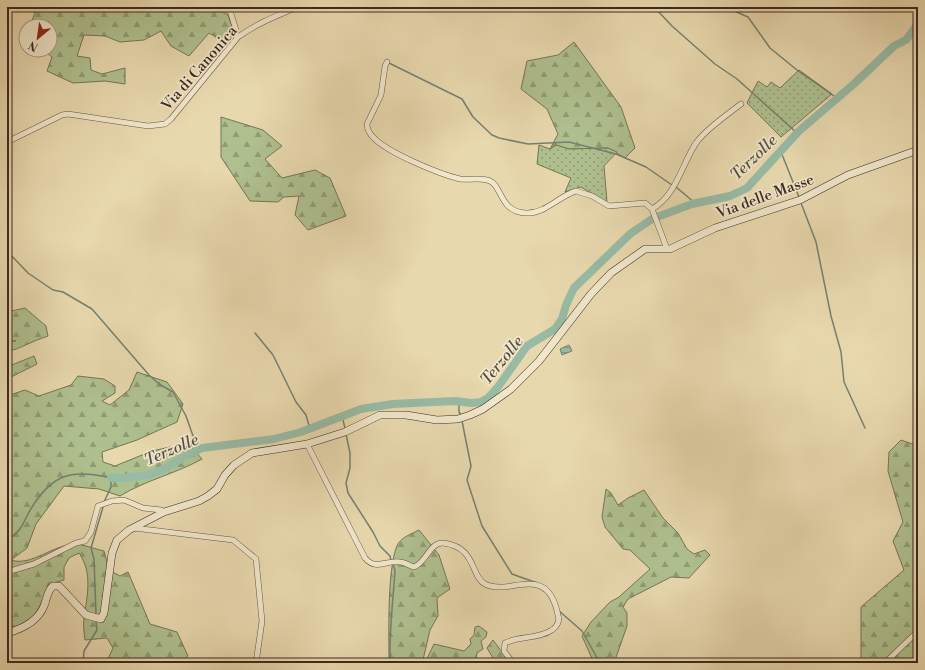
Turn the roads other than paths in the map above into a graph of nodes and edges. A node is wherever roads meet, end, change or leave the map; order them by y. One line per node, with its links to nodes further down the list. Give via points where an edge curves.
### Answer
1 (228, 7): 3 (street)
2 (296, 7): 3 (street, Via di Canonica, via 248,29)
3 (238, 37): 6 (street, Via di Canonica, via 172,119 164,124 148,126 68,114)
4 (387, 62): 8 (street, via 381,95 367,124 370,134 382,145 442,174 460,179 489,180 504,202 526,213 541,210 576,191 592,196 609,206 642,202)
5 (741, 104): 8 (street, via 697,142 679,178 660,205)
6 (7, 142)
7 (918, 150): 9 (street, Via delle Masse, via 848,175 800,200 715,228)
8 (652, 210): 9 (street)
9 (667, 249): 10 (street, Via delle Masse, via 645,249 611,273 591,294 539,361 511,388 483,409 462,418 440,420 389,413 345,432)
10 (307, 444): 11 (street, Via delle Masse, via 252,454 234,465 217,489 208,496); 17 (street, via 364,558 375,565 398,561 414,567 420,564 433,547 444,543 462,550 485,584 499,586 530,583 546,590 557,608 558,623 550,631 505,643 504,651)
11 (164, 512): 12 (street, Via delle Masse); 13 (street, via 124,500 98,506 91,532 85,541 34,564)
12 (133, 528): 15 (street, Via delle Masse, via 121,536 114,545 104,614 101,618 86,615 64,590 56,586 50,589 44,607 35,618 21,629); 16 (street, via 234,540 256,559 262,621)
13 (7, 572)
14 (918, 631): 18 (street)
15 (7, 633)
16 (256, 663)
17 (513, 663)
18 (885, 663)

